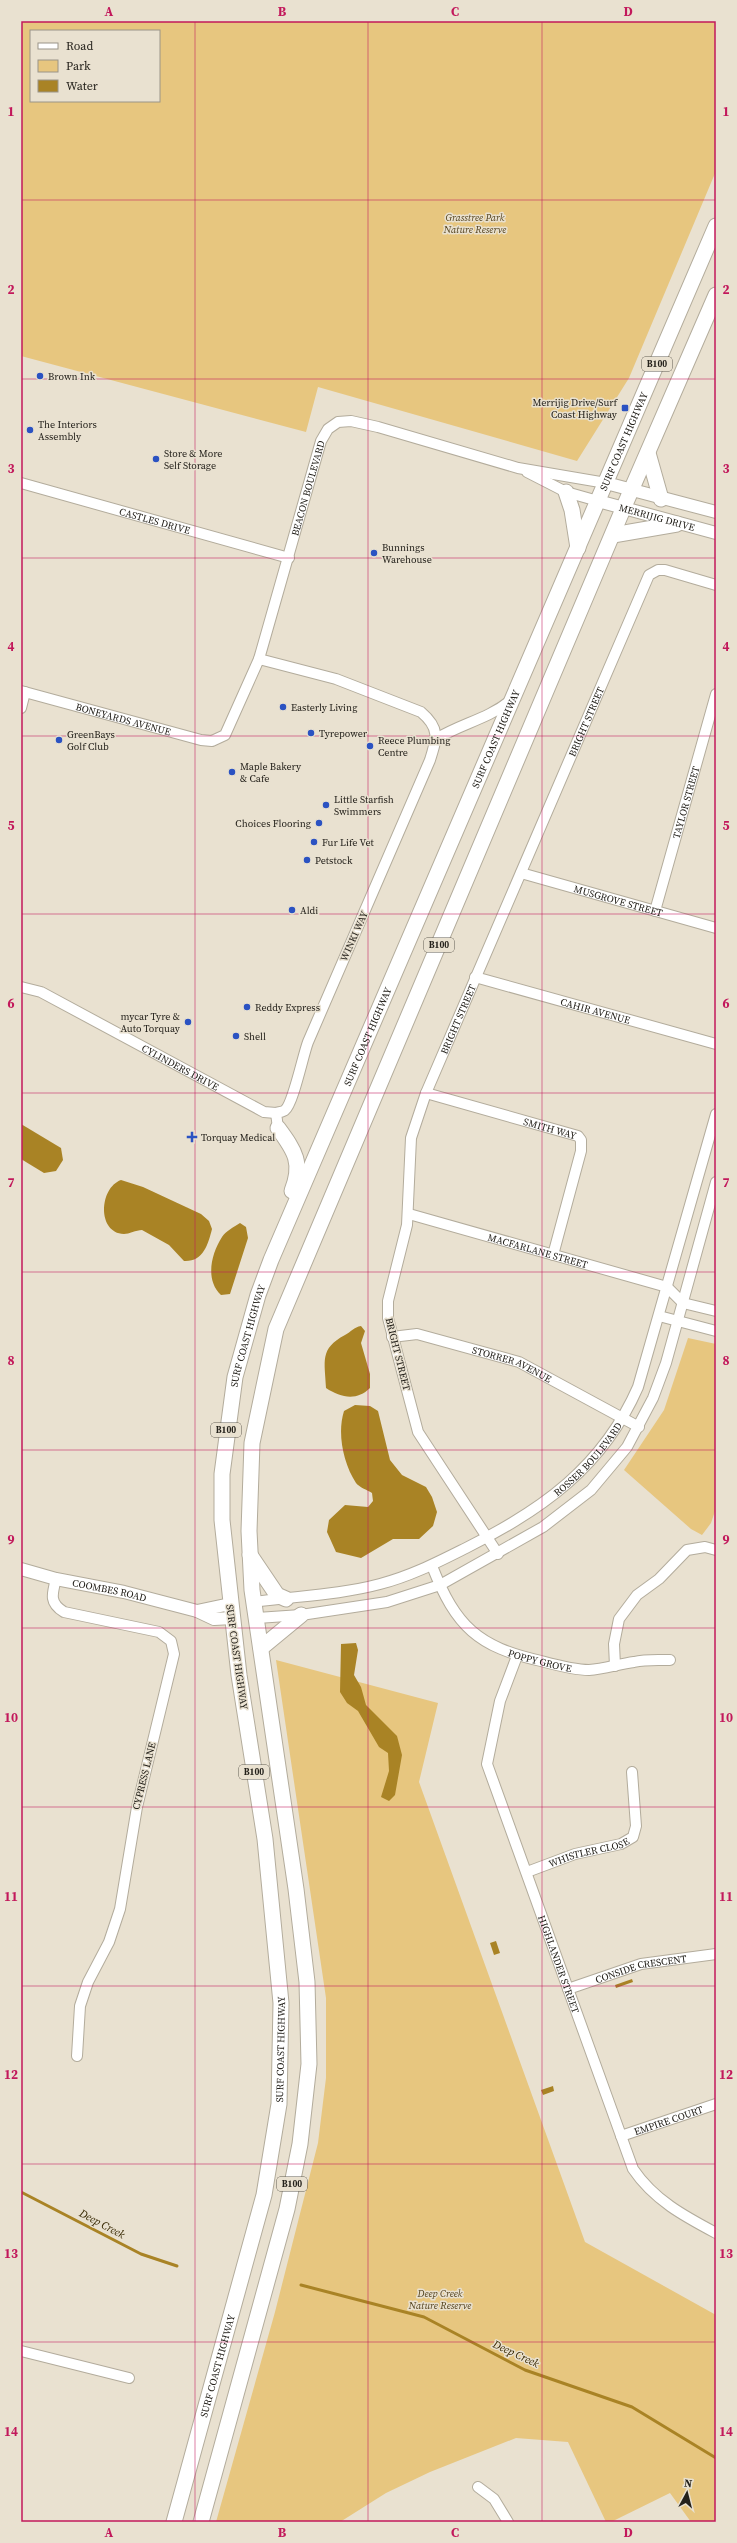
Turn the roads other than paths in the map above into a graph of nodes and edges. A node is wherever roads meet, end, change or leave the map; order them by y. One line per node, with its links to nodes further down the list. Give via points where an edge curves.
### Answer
1 (716, 226): 6 (main road, SURF COAST HIGHWAY / B100)
2 (716, 295): 3 (main road, B100)
3 (648, 453): 7 (main road, B100); 9 (main road)
4 (518, 468): 6 (street, BEACON BOULEVARD); 8 (street, BEACON BOULEVARD); 17 (street, BEACON BOULEVARD, via 378,427 351,421 338,422 328,428 321,441)
5 (21, 483): 17 (street, CASTLES DRIVE)
6 (606, 483): 7 (street, MERRIJIG DRIVE); 10 (main road, SURF COAST HIGHWAY / B100)
7 (631, 490): 9 (street, MERRIJIG DRIVE); 11 (main road, B100)
8 (566, 492): 10 (street, BEACON BOULEVARD); 16 (main road, via 572,510)
9 (661, 499): 12 (street, MERRIJIG DRIVE)
10 (598, 501): 11 (street, MERRIJIG DRIVE); 16 (main road, SURF COAST HIGHWAY / B100)
11 (623, 508): 13 (street, MERRIJIG DRIVE); 15 (main road, B100)
12 (716, 512)
13 (677, 524): 14 (street, MERRIJIG DRIVE); 15 (main road)
14 (716, 533)
15 (613, 535): 52 (main road, B100, via 276,1329 252,1444)
16 (578, 548): 22 (main road, SURF COAST HIGHWAY / B100)
17 (289, 558): 19 (street, BEACON BOULEVARD)
18 (716, 585): 26 (street, BRIGHT STREET, via 665,570 658,570 649,575)
19 (259, 659): 24 (street, BEACON BOULEVARD); 25 (street, via 336,679 421,712 430,720)
20 (23, 692): 23 (street); 24 (street, BONEYARDS AVENUE, via 201,740 212,741)
21 (716, 694): 27 (street, TAYLOR STREET)
22 (511, 701): 25 (street, via 496,712); 39 (main road, SURF COAST HIGHWAY / B100)
23 (21, 708)
24 (225, 735)
25 (436, 739): 33 (street, WINKI WAY, via 430,760 308,1042 301,1060 293,1097 285,1110)
26 (521, 874): 27 (street, MUSGROVE STREET); 29 (street, BRIGHT STREET)
27 (655, 911): 28 (street, MUSGROVE STREET)
28 (716, 928)
29 (476, 977): 31 (street, CAHIR AVENUE); 32 (street, BRIGHT STREET)
30 (21, 986): 33 (street, CYLINDERS DRIVE, via 41,992 264,1112)
31 (716, 1044)
32 (426, 1093): 37 (street, BRIGHT STREET, via 411,1138); 38 (street, SMITH WAY, via 572,1133 582,1140)
33 (276, 1113): 35 (street)
34 (716, 1114): 40 (street, ROSSER BOULEVARD)
35 (278, 1128): 39 (main road, via 292,1144 298,1169 296,1181 273,1240)
36 (716, 1182): 41 (street, ROSSER BOULEVARD)
37 (409, 1214): 38 (street, MACFARLANE STREET); 46 (street, BRIGHT STREET, via 404,1244 388,1301)
38 (553, 1255): 40 (street, MACFARLANE STREET)
39 (271, 1260): 59 (main road, SURF COAST HIGHWAY / B100, via 246,1334 227,1422 222,1474 222,1520)
40 (667, 1287): 41 (street); 43 (street, ROSSER BOULEVARD)
41 (683, 1303): 42 (street); 44 (street, ROSSER BOULEVARD)
42 (716, 1311)
43 (659, 1316): 44 (street); 47 (street, ROSSER BOULEVARD, via 638,1387)
44 (678, 1321): 45 (street); 48 (street, ROSSER BOULEVARD, via 660,1381)
45 (716, 1331)
46 (392, 1337): 47 (street, STORRER AVENUE, via 417,1334 519,1362); 49 (street, BRIGHT STREET, via 418,1432)
47 (622, 1419): 48 (street, STORRER AVENUE); 49 (street, ROSSER BOULEVARD, via 594,1459 576,1477 540,1506)
48 (639, 1427): 51 (street, ROSSER BOULEVARD, via 603,1478 578,1502 543,1528)
49 (487, 1538): 51 (street, BRIGHT STREET); 53 (street, ROSSER BOULEVARD)
50 (716, 1550): 65 (street, via 705,1547 687,1550 659,1579 637,1595 619,1619 614,1644)
51 (498, 1554): 56 (street, ROSSER BOULEVARD)
52 (250, 1555): 57 (main road, via 277,1595); 58 (main road, B100)
53 (432, 1566): 56 (street, POPPY GROVE); 57 (street, ROSSER BOULEVARD, via 380,1584 322,1595)
54 (21, 1569): 55 (street, COOMBES ROAD)
55 (56, 1579): 59 (street, COOMBES ROAD, via 124,1592 197,1611); 72 (street, CYPRESS LANE, via 53,1603 64,1612 159,1632 171,1641 174,1654 137,1807 118,1915 109,1942 88,1982 80,2006)
56 (440, 1585): 60 (street, ROSSER BOULEVARD, via 387,1602); 63 (street, POPPY GROVE, via 460,1620 481,1640)
57 (286, 1598): 58 (street, ROSSER BOULEVARD)
58 (254, 1602): 59 (main road); 61 (main road, B100)
59 (231, 1611): 61 (main road); 68 (main road, SURF COAST HIGHWAY / B100)
60 (301, 1615): 61 (street, ROSSER BOULEVARD); 62 (main road)
61 (257, 1618): 62 (main road, B100)
62 (261, 1648): 67 (main road, B100)
63 (517, 1656): 65 (street, POPPY GROVE, via 589,1670); 69 (street, HIGHLANDER STREET, via 500,1701 487,1764)
64 (670, 1660): 65 (street, POPPY GROVE, via 636,1661)
65 (615, 1666)
66 (632, 1772): 69 (street, WHISTLER CLOSE, via 636,1826 633,1837 621,1844 575,1854)
67 (288, 1836): 68 (main road); 80 (main road, B100, via 307,1982 309,2064 300,2144 287,2209)
68 (265, 1839): 79 (main road, SURF COAST HIGHWAY / B100, via 281,2003 279,2104 264,2195)
69 (527, 1872): 71 (street, HIGHLANDER STREET)
70 (716, 1954): 71 (street, CONSIDE CRESCENT, via 640,1964)
71 (568, 1989): 74 (street, HIGHLANDER STREET)
72 (77, 2056)
73 (716, 2104): 74 (street, EMPIRE COURT)
74 (621, 2136): 75 (street, HIGHLANDER STREET, via 633,2169 652,2193 676,2211)
75 (716, 2233)
76 (21, 2351): 77 (street)
77 (129, 2378)
78 (478, 2487): 81 (street, via 494,2499)
79 (174, 2522)
80 (201, 2522)
81 (508, 2522)

